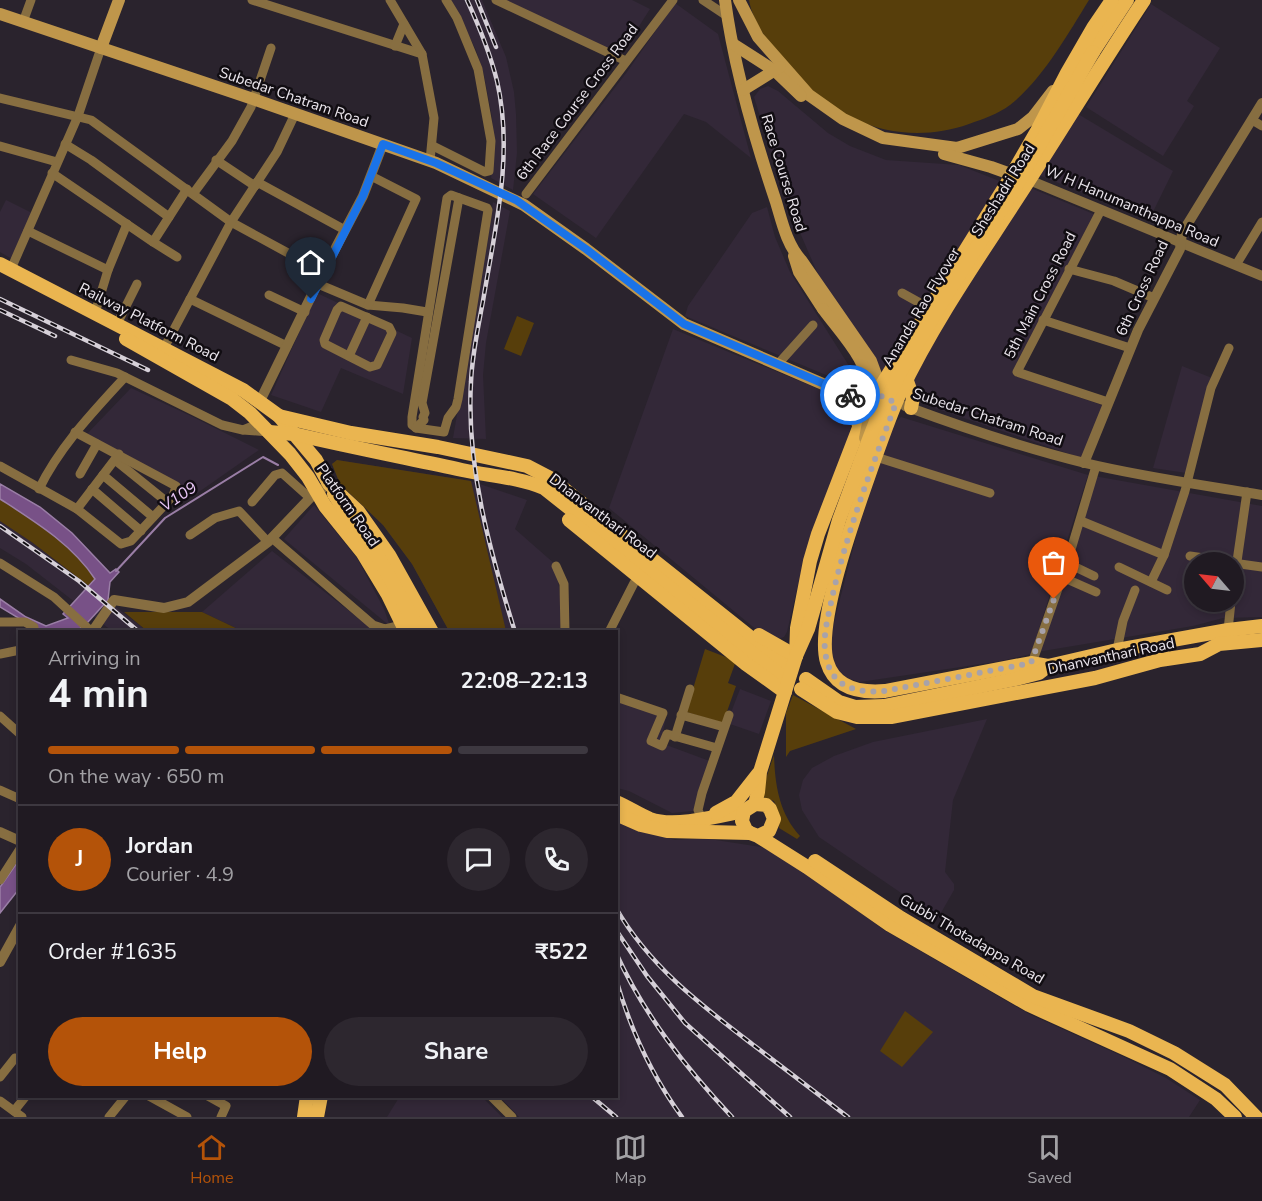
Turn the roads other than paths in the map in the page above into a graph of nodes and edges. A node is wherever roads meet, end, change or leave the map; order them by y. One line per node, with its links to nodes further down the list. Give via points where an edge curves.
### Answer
1 (31, 0): 17 (street)
2 (119, 0): 21 (main road)
3 (252, 0): 20 (street)
4 (390, 0): 18 (street)
5 (446, 0): 37 (street, via 478,69 491,141 489,171)
6 (496, 0): 24 (street)
7 (673, 0): 24 (street, 6th Race Course Cross Road)
8 (703, 0): 15 (street)
9 (725, 0): 15 (main road, Race Course Road)
10 (739, 0): 16 (main road)
11 (1112, 0): 26 (main road)
12 (1127, 0): 108 (main road, Ananda Rao Flyover, bridge, via 902,369)
13 (1144, 0): 45 (main road, Sheshadri Road)
14 (0, 14): 17 (main road, Subedar Chatram Road)
15 (727, 16): 16 (main road); 19 (main road, Race Course Road)
16 (746, 17): 25 (main road)
17 (23, 22): 21 (main road, Subedar Chatram Road)
18 (404, 24): 20 (street); 23 (street)
19 (733, 44): 25 (main road); 27 (main road, Race Course Road)
20 (395, 46): 23 (street)
21 (101, 48): 29 (main road, Subedar Chatram Road); 32 (street)
22 (271, 48): 29 (street)
23 (422, 54): 37 (street, via 434,118)
24 (626, 61): 48 (street, 6th Race Course Cross Road)
25 (778, 68): 27 (main road); 38 (main road, via 811,105 846,130 899,148)
26 (1067, 73): 38 (main road, via 1018,129); 43 (main road)
27 (743, 90): 59 (main road, Race Course Road)
28 (0, 98): 32 (street)
29 (253, 99): 31 (main road, Subedar Chatram Road); 39 (street, via 232,141)
30 (1262, 103): 33 (street, 6th Cross Road)
31 (295, 114): 35 (main road, Subedar Chatram Road); 46 (street)
32 (78, 116): 34 (street); 47 (street, via 92,120)
33 (1257, 123): 58 (street, 6th Cross Road, via 1182,233)
34 (65, 144): 41 (street); 51 (street)
35 (383, 144): 40 (main road, Subedar Chatram Road); 44 (street)
36 (0, 146): 41 (street)
37 (433, 146): 40 (street)
38 (956, 152): 43 (main road, W H Hanumanthappa Road)
39 (216, 160): 46 (street); 47 (street)
40 (430, 161): 88 (main road, Subedar Chatram Road, via 524,205 684,324)
41 (57, 162): 42 (street)
42 (52, 173): 54 (street); 56 (street)
43 (1013, 173): 45 (main road, W H Hanumanthappa Road); 74 (main road)
44 (371, 176): 55 (street); 73 (street, via 416,199)
45 (1029, 180): 50 (street, W H Hanumanthappa Road); 90 (main road, Sheshadri Road, via 954,297)
46 (256, 184): 52 (street); 55 (street)
47 (190, 191): 51 (street); 52 (street)
48 (526, 194)
49 (459, 198): 76 (street, via 447,198); 100 (street, via 422,403 424,420); 100 (street, via 488,210 458,399 444,432)
50 (1101, 210): 58 (street, W H Hanumanthappa Road); 63 (street, 5th Main Cross Road)
51 (169, 218): 57 (street)
52 (231, 222): 65 (street); 72 (street)
53 (1262, 222): 61 (street)
54 (127, 224): 57 (street); 64 (street)
55 (345, 230): 65 (street)
56 (28, 231): 62 (street); 64 (street)
57 (153, 242): 60 (street)
58 (1180, 243): 61 (street, W H Hanumanthappa Road); 71 (street, 6th Cross Road)
59 (793, 252): 91 (main road, Race Course Road, via 871,361 878,380); 108 (main road, bridge, via 799,272 859,357 868,378 871,404)
60 (177, 257)
61 (1236, 265): 66 (street, W H Hanumanthappa Road)
62 (4, 268): 77 (main road, Railway Platform Road); 99 (main road, Railway Platform Road, via 212,386)
63 (1069, 269): 71 (street, via 1114,281); 79 (street, 5th Main Cross Road)
64 (108, 270): 77 (street)
65 (323, 272): 68 (street)
66 (1262, 276)
67 (137, 284): 80 (street)
68 (318, 284): 73 (street); 75 (street)
69 (902, 293): 74 (street)
70 (269, 295): 75 (street)
71 (1154, 298): 84 (street, 6th Cross Road)
72 (190, 299): 82 (street); 83 (street)
73 (361, 306): 76 (street); 78 (street); 86 (street, via 341,306 324,340)
74 (929, 308): 91 (main road)
75 (305, 312): 82 (street)
76 (428, 312): 100 (street, via 412,417)
77 (95, 313): 80 (main road, Railway Platform Road)
78 (367, 316): 86 (street); 86 (street, via 389,327 392,333 377,365 370,367)
79 (1043, 320): 84 (street); 94 (street, 5th Main Cross Road, via 1017,372)
80 (117, 324): 83 (main road, Railway Platform Road)
81 (813, 325): 88 (street)
82 (287, 346): 93 (street)
83 (164, 348): 93 (main road, Railway Platform Road)
84 (1130, 348): 94 (street, 6th Cross Road)
85 (1229, 348): 114 (street, via 1211,388)
86 (349, 356)
87 (71, 360): 89 (street)
88 (778, 364): 92 (main road, Subedar Chatram Road)
89 (125, 377): 99 (street, via 222,425 243,430); 101 (street)
90 (907, 381): 95 (main road, Sheshadri Road); 96 (main road, via 913,398)
91 (875, 393): 92 (main road); 95 (street, Subedar Chatram Road); 98 (main road)
92 (852, 396): 98 (main road)
93 (260, 401): 97 (main road, Railway Platform Road)
94 (1108, 402): 109 (street, 6th Cross Road)
95 (896, 403): 96 (street, Subedar Chatram Road); 107 (main road, Sheshadri Road)
96 (911, 408): 109 (street, Subedar Chatram Road, via 1031,449)
97 (279, 416): 99 (main road); 102 (main road, Dhanvanthari Road); 103 (main road)
98 (860, 426): 165 (main road, via 818,534)
99 (265, 428): 103 (main road, Dhanvanthari Road); 120 (main road, Platform Road, via 300,466)
100 (416, 428)
101 (75, 432): 105 (street); 116 (street)
102 (351, 434): 104 (main road); 165 (main road, Dhanvanthari Road, via 527,466 567,483 767,641)
103 (294, 435): 104 (main road, Dhanvanthari Road); 115 (main road, via 316,459)
104 (332, 443): 113 (main road, Dhanvanthari Road); 115 (main road, via 325,461)
105 (97, 444): 106 (street); 111 (street)
106 (117, 457): 112 (street); 122 (street); 122 (street, via 176,486)
107 (876, 457): 119 (street); 160 (main road, Sheshadri Road, via 839,567)
108 (861, 460): 138 (main road, Ananda Rao Flyover)
109 (1090, 464): 114 (street, Subedar Chatram Road); 126 (street)
110 (0, 466): 116 (street)
111 (80, 474)
112 (103, 475): 117 (street); 125 (street)
113 (506, 477): 165 (main road, Dhanvanthari Road, via 544,488); 168 (main road, via 541,496)
114 (1187, 483): 118 (street, Subedar Chatram Road); 131 (street)
115 (329, 484): 120 (street); 153 (main road, via 380,560); 154 (main road, via 358,511 381,543)
116 (39, 489): 124 (street)
117 (92, 489): 124 (street); 127 (street)
118 (1247, 492): 121 (street, Subedar Chatram Road); 130 (street)
119 (990, 493)
120 (314, 495): 123 (street, via 282,473 275,475); 129 (street); 149 (main road, Platform Road, via 362,552)
121 (1262, 495)
122 (166, 502): 125 (street)
123 (252, 502)
124 (76, 509): 127 (street, via 121,544)
125 (153, 517): 127 (street)
126 (1080, 521): 131 (street); 133 (street)
127 (141, 531)
128 (190, 535): 129 (street, via 215,518 239,512)
129 (270, 540): 149 (street, via 373,625); 152 (street, via 188,602 164,608 114,600)
130 (1236, 552)
131 (1164, 555): 141 (street)
132 (0, 563): 151 (street, via 54,597)
133 (1067, 564): 139 (street); 140 (street)
134 (1244, 564): 137 (street)
135 (556, 566): 155 (street, via 564,584)
136 (1119, 567): 141 (street)
137 (1262, 567)
138 (821, 575): 160 (main road, via 827,586 819,633); 165 (main road, Ananda Rao Flyover, via 808,628)
139 (1094, 576)
140 (1062, 577): 145 (street); 166 (street)
141 (1151, 582): 144 (street)
142 (634, 583): 156 (street)
143 (1135, 590): 162 (street)
144 (1167, 590)
145 (1096, 592)
146 (1230, 612): 157 (street)
147 (0, 622): 150 (street, via 25,622)
148 (1262, 626): 157 (main road, Dhanvanthari Road)
149 (404, 628)
150 (34, 630)
151 (90, 630)
152 (93, 630)
153 (419, 630)
154 (431, 630)
155 (565, 630)
156 (610, 630)
157 (1228, 630): 158 (main road, Dhanvanthari Road)
158 (1191, 637): 162 (main road, Dhanvanthari Road); 164 (main road)
159 (1262, 640): 164 (main road, Dhanvanthari Road, via 1219,644)
160 (824, 648): 166 (main road, via 834,676 844,686 867,693)
161 (18, 650): 163 (street)
162 (1117, 650): 166 (main road, Dhanvanthari Road, via 1048,666 1039,673)
163 (0, 654)
164 (1193, 655): 166 (main road, Dhanvanthari Road, via 891,717 857,717 837,712 803,684 855,707 894,705)
165 (788, 665): 168 (main road)
166 (1031, 669)
167 (690, 689): 170 (street)
168 (785, 692): 177 (main road)
169 (618, 698): 175 (street, via 663,713 651,741 662,746 667,734)
170 (681, 715): 173 (street); 175 (street)
171 (729, 715): 173 (street)
172 (0, 716): 174 (street)
173 (724, 727): 176 (street)
174 (18, 732)
175 (675, 737): 176 (street)
176 (717, 748): 183 (street, via 698,810)
177 (759, 772): 181 (main road, via 758,792); 183 (main road, via 736,802)
178 (0, 790): 179 (street)
179 (18, 798)
180 (618, 803): 183 (main road, via 659,822)
181 (750, 807): 183 (main road); 185 (main road, via 742,816 743,826); 185 (main road, via 766,805 773,814 774,819)
182 (618, 814): 183 (main road, via 649,828 676,832)
183 (701, 822): 185 (main road)
184 (0, 832): 186 (street)
185 (759, 833): 201 (main road, Gubbi Thotadappa Road, via 1033,996 1129,1031 1174,1053 1225,1085); 209 (main road, Gubbi Thotadappa Road, via 897,929 1029,1005 1170,1069 1216,1099)
186 (18, 840)
187 (18, 852): 188 (street)
188 (0, 880)
189 (18, 932): 190 (street)
190 (0, 962)
191 (15, 1058): 192 (street)
192 (0, 1077)
193 (25, 1098): 202 (street)
194 (124, 1098): 203 (street)
195 (152, 1098): 204 (street)
196 (212, 1098): 205 (street, via 226,1106)
197 (307, 1098): 206 (main road)
198 (321, 1098): 207 (main road)
199 (493, 1098): 208 (street)
200 (0, 1101): 202 (street)
201 (1252, 1112)
202 (18, 1114)
203 (110, 1117)
204 (188, 1117)
205 (221, 1117)
206 (304, 1117)
207 (317, 1117)
208 (512, 1117)
209 (1235, 1117)

